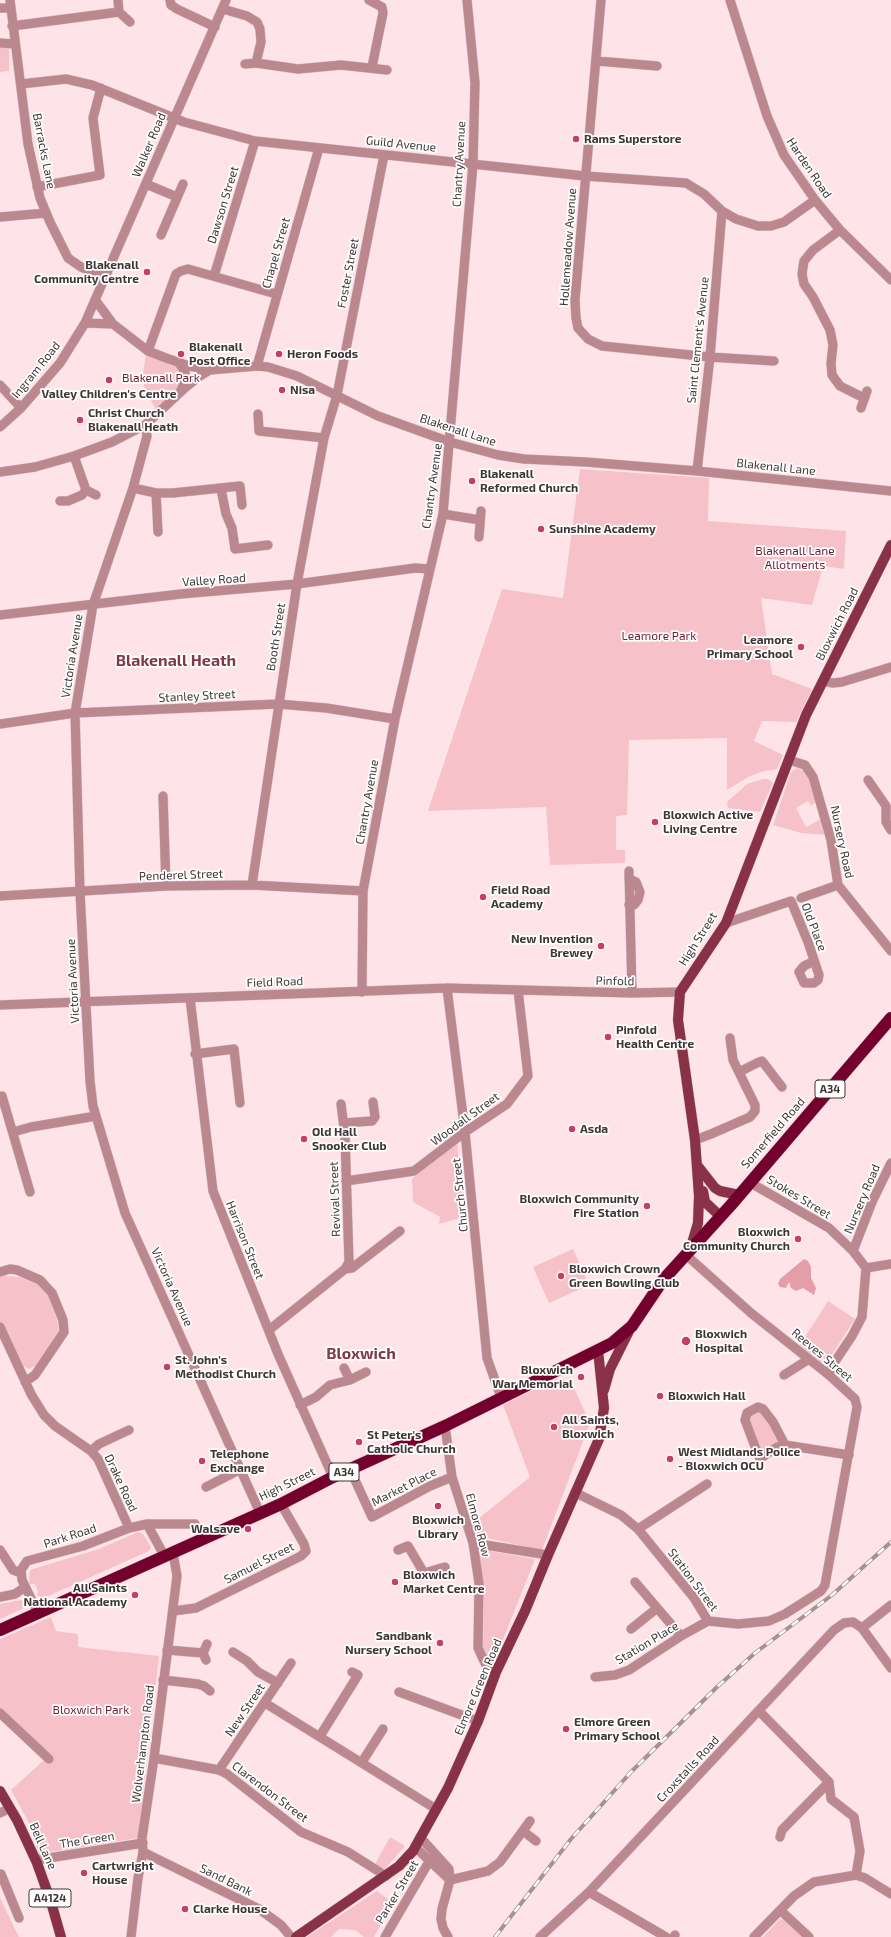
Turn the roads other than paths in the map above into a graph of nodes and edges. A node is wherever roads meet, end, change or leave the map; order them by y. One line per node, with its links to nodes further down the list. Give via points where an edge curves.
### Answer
1 (118, 0): 10 (street)
2 (170, 0): 13 (street, via 171,5 177,10)
3 (369, 0): 20 (street, via 382,7 383,13)
4 (467, 0): 28 (street, Chantry Avenue, via 475,83)
5 (600, 0): 16 (street, Hollemeadow Avenue)
6 (730, 0): 34 (street, Harden Road, via 775,136 784,155)
7 (223, 3): 13 (street, Walker Road); 17 (street, via 257,22 261,42)
8 (10, 4): 9 (street); 12 (street, Barracks Lane)
9 (0, 8)
10 (119, 12): 11 (street); 12 (street)
11 (130, 22)
12 (12, 26): 15 (street, Barracks Lane)
13 (215, 27): 24 (street, Walker Road)
14 (0, 43): 15 (street)
15 (15, 44): 22 (street, Barracks Lane)
16 (597, 61): 19 (street); 29 (street, Hollemeadow Avenue)
17 (256, 63): 18 (street); 20 (street, via 298,69 341,65)
18 (245, 64)
19 (657, 66)
20 (372, 67): 21 (street)
21 (387, 70)
22 (22, 84): 23 (street, Guild Avenue, via 66,79); 32 (street, Barracks Lane, via 28,144)
23 (101, 88): 24 (street, Guild Avenue); 32 (street, via 93,118 100,175)
24 (174, 117): 25 (street, Guild Avenue); 30 (street, Walker Road)
25 (255, 141): 26 (street, Guild Avenue); 40 (street, Dawson Street)
26 (319, 148): 27 (street, Guild Avenue); 43 (street, Chapel Street)
27 (384, 155): 28 (street, Guild Avenue); 55 (street, Foster Street)
28 (473, 164): 29 (street, Guild Avenue); 62 (street, Chantry Avenue)
29 (585, 176): 35 (street, Guild Avenue, via 686,183 704,194); 48 (street, Hollemeadow Avenue, via 575,300 578,328 588,339 602,346)
30 (146, 184): 33 (street); 41 (street, Walker Road)
31 (183, 184): 33 (street)
32 (37, 187): 36 (street, Barracks Lane)
33 (177, 197): 39 (street)
34 (815, 200): 35 (street, Guild Avenue, via 793,217 771,226 758,226); 38 (street, Harden Road)
35 (722, 212): 48 (street, Saint Clement's Avenue)
36 (46, 213): 37 (street); 41 (street, Barracks Lane, via 68,258 80,267)
37 (0, 217)
38 (840, 230): 42 (street, Harden Road); 57 (street, via 813,250 804,261 802,274 804,284 830,330 833,346 830,363 832,375 840,386 865,394)
39 (161, 235)
40 (214, 276): 43 (street); 47 (street, via 188,269 176,274)
41 (106, 277): 44 (street, Walker Road)
42 (891, 280)
43 (276, 294): 51 (street, Chapel Street)
44 (96, 301): 45 (street, Ingram Road); 46 (street, Blakenall Lane)
45 (85, 323): 46 (street); 56 (street, Ingram Road, via 60,363)
46 (113, 324): 47 (street, Blakenall Lane)
47 (148, 351): 50 (street, Blakenall Lane)
48 (710, 357): 49 (street, Hollemeadow Avenue); 64 (street, Saint Clement's Avenue)
49 (774, 361)
50 (179, 363): 52 (street, Blakenall Lane); 54 (street, via 186,372 186,380)
51 (257, 366): 52 (street, Blakenall Lane); 55 (street, Blakenall Lane, via 268,366 297,376)
52 (210, 370): 54 (street)
53 (0, 385): 56 (street)
54 (180, 393): 59 (street)
55 (337, 395): 61 (street, Booth Street); 62 (street, Blakenall Lane, via 378,416)
56 (21, 408): 60 (street, Ingram Road)
57 (861, 408)
58 (258, 414): 61 (street, via 260,431)
59 (145, 425): 63 (street, via 112,442); 66 (street, Victoria Avenue, via 147,436)
60 (0, 427)
61 (324, 438): 82 (street, Booth Street)
62 (450, 442): 64 (street, Blakenall Lane, via 524,459); 75 (street, Chantry Avenue)
63 (74, 456): 65 (street, via 35,467); 68 (street)
64 (697, 471): 69 (street, Blakenall Lane)
65 (0, 472)
66 (133, 488): 70 (street); 83 (street, Victoria Avenue)
67 (220, 489): 70 (street); 73 (street, via 240,486); 79 (street, via 232,528 235,549)
68 (86, 490): 71 (street); 72 (street, via 82,495 68,501)
69 (891, 491)
70 (156, 493): 77 (street)
71 (96, 495)
72 (60, 501)
73 (242, 505)
74 (481, 511): 76 (street)
75 (443, 514): 76 (street); 81 (street, Chantry Avenue)
76 (480, 520): 78 (street)
77 (158, 532)
78 (479, 537)
79 (268, 545)
80 (891, 545): 86 (main road, Bloxwich Road)
81 (429, 569): 82 (street, Valley Road, via 415,568); 90 (street, Chantry Avenue)
82 (297, 584): 83 (street, Valley Road); 87 (street, Booth Street)
83 (93, 605): 84 (street, Valley Road); 88 (street, Victoria Avenue)
84 (0, 615)
85 (891, 667): 86 (street, via 833,684)
86 (823, 681): 89 (main road, Bloxwich Road)
87 (278, 704): 88 (street, Stanley Street); 90 (street, Stanley Street, via 326,708); 98 (street, Booth Street)
88 (75, 713): 91 (street, Stanley Street); 101 (street, Victoria Avenue)
89 (806, 716): 92 (main road, High Street)
90 (395, 719): 102 (street, Chantry Avenue)
91 (0, 724)
92 (789, 760): 99 (street, Nursery Road, via 805,765 813,777 831,840); 105 (main road, High Street)
93 (868, 780): 95 (street)
94 (163, 796): 100 (street)
95 (888, 805): 96 (street, via 886,822)
96 (891, 830)
97 (629, 875): 113 (street)
98 (252, 885): 100 (street, Penderel Street); 102 (street, Penderel Street)
99 (838, 885): 104 (street); 106 (street, Nursery Road)
100 (166, 886): 101 (street, Penderel Street)
101 (80, 892): 103 (street, Penderel Street); 115 (street, Victoria Avenue)
102 (363, 892): 111 (street, Chantry Avenue)
103 (0, 896)
104 (801, 898)
105 (726, 923): 107 (street, Old Place, via 791,901); 112 (main road, High Street)
106 (891, 951)
107 (814, 961)
108 (447, 988): 109 (street, Field Road); 111 (street, Field Road); 129 (street, Church Street)
109 (518, 990): 110 (street, Field Road); 129 (street, Woodall Street, via 528,1076 507,1104)
110 (550, 991): 113 (street, Pinfold)
111 (362, 992): 114 (street, Field Road)
112 (680, 992): 113 (street, Pinfold); 130 (main road, High Street, via 678,1020)
113 (632, 993)
114 (190, 998): 115 (street, Field Road); 119 (street, Harrison Street)
115 (86, 1003): 116 (street, Field Road); 126 (street, Victoria Avenue, via 90,1081)
116 (0, 1005)
117 (891, 1018): 134 (highway, Somerfield Road / A34)
118 (730, 1038): 120 (street, via 732,1055)
119 (195, 1054): 124 (street, via 234,1049); 147 (street, Harrison Street, via 211,1186)
120 (739, 1072): 121 (street, via 762,1061); 130 (street, via 755,1105 753,1114)
121 (782, 1087)
122 (2, 1096): 128 (street)
123 (374, 1102): 127 (street, via 375,1117 372,1121)
124 (240, 1103)
125 (342, 1104): 127 (street, Revival Street)
126 (96, 1116): 128 (street); 164 (street, Victoria Avenue, via 125,1213)
127 (344, 1123): 133 (street, Revival Street)
128 (13, 1132): 135 (street, via 14,1143)
129 (465, 1132): 133 (street, Woodall Street, via 414,1171); 157 (street, Church Street, via 487,1358)
130 (695, 1140): 132 (main road, High Street)
131 (891, 1163): 140 (street, Nursery Road)
132 (697, 1165): 136 (main road, via 715,1188); 137 (main road, High Street, via 706,1202); 139 (main road, High Street, via 698,1223)
133 (346, 1181): 143 (street, Revival Street, via 349,1262)
134 (749, 1182): 136 (highway, Somerfield Road / A34); 140 (street, Stokes Street, via 829,1228)
135 (30, 1192)
136 (738, 1195): 137 (highway, Somerfield Road / A34)
137 (720, 1216): 139 (highway, Somerfield Road / A34)
138 (400, 1231): 143 (street, via 352,1268)
139 (688, 1250): 145 (highway, High Street / A34, via 663,1280); 149 (street, Reeves Street, via 751,1312)
140 (853, 1251): 142 (street, Nursery Road)
141 (891, 1264): 142 (street)
142 (866, 1268): 153 (street, via 862,1317)
143 (345, 1269): 147 (street)
144 (0, 1272): 155 (street, via 17,1270 40,1280 52,1293 63,1320 64,1332 35,1375)
145 (632, 1326): 148 (highway, High Street / A34, via 612,1343); 156 (main road, Elmore Green Road, via 610,1370)
146 (0, 1327): 155 (street, Drake Road)
147 (269, 1330): 158 (street, Harrison Street)
148 (598, 1350): 156 (main road, Elmore Green Road); 157 (highway, High Street / A34)
149 (810, 1359): 152 (street); 153 (street, Reeves Street)
150 (344, 1368): 154 (street)
151 (366, 1372): 154 (street)
152 (784, 1375)
153 (829, 1375): 163 (street, Reeves Street, via 856,1402)
154 (350, 1380): 158 (street, via 330,1385 316,1397)
155 (25, 1382): 162 (street, Drake Road, via 34,1401 49,1420)
156 (603, 1393): 170 (main road, Elmore Green Road, via 603,1420 599,1439)
157 (502, 1397): 159 (highway, High Street / A34)
158 (300, 1405): 166 (street, Harrison Street)
159 (445, 1426): 165 (highway, High Street / A34); 167 (street, Elmore Row)
160 (130, 1430): 162 (street)
161 (784, 1445): 161 (street, via 759,1457 745,1420 747,1413 761,1407 767,1412); 163 (street)
162 (91, 1450): 175 (street, Drake Road)
163 (849, 1455): 185 (street, Reeves Street)
164 (241, 1469): 169 (street); 172 (street, Victoria Avenue)
165 (350, 1469): 166 (highway, High Street / A34); 167 (street, Market Place, via 372,1517 380,1517 430,1486)
166 (331, 1475): 171 (highway, High Street / A34)
167 (452, 1477): 177 (street, Elmore Row)
168 (707, 1484): 176 (street)
169 (206, 1487)
170 (576, 1493): 176 (street, Station Street, via 621,1515); 181 (main road, Elmore Green Road)
171 (281, 1504): 172 (highway, High Street / A34); 190 (street, Samuel Street, via 304,1544 306,1551 301,1556 196,1608)
172 (260, 1513): 180 (highway, High Street / A34)
173 (147, 1524): 174 (street, Park Road); 175 (street, Park Road); 180 (street)
174 (195, 1524)
175 (129, 1528): 183 (street, Park Road, via 83,1546 27,1561)
176 (638, 1529): 192 (street, Station Street, via 694,1598)
177 (473, 1543): 181 (street); 203 (street, Elmore Row, via 480,1583 478,1648 486,1665)
178 (0, 1550): 183 (street, via 13,1570)
179 (398, 1550): 182 (street, via 408,1546 424,1572)
180 (169, 1555): 190 (street, Wolverhampton Road, via 177,1576); 191 (highway, High Street / A34)
181 (548, 1555): 203 (main road, Elmore Green Road, via 526,1611)
182 (445, 1567)
183 (21, 1573): 186 (street)
184 (635, 1582): 189 (street)
185 (825, 1585): 192 (street, Station Street, via 821,1591 769,1621 738,1624)
186 (25, 1587): 187 (street, via 15,1594); 191 (street)
187 (0, 1597)
188 (891, 1605): 193 (street)
189 (656, 1608): 194 (street); 196 (street)
190 (173, 1611): 198 (street, Wolverhampton Road)
191 (38, 1613): 195 (highway, High Street / A34)
192 (708, 1621): 196 (street, Station Place)
193 (862, 1628): 201 (street); 210 (street, Croxstalls Road, via 853,1622 844,1623 834,1630)
194 (631, 1629)
195 (0, 1630)
196 (681, 1636): 204 (street, Station Place, via 629,1670)
197 (207, 1644): 198 (street, via 205,1657)
198 (167, 1650): 205 (street, Wolverhampton Road)
199 (233, 1652): 206 (street, via 258,1672)
200 (291, 1663): 206 (street, New Street)
201 (891, 1668)
202 (352, 1672): 214 (street, via 358,1675)
203 (496, 1672): 212 (main road, Elmore Green Road)
204 (596, 1677)
205 (163, 1680): 207 (street, via 198,1684); 216 (street, Wolverhampton Road)
206 (278, 1683): 209 (street, New Street)
207 (210, 1691)
208 (403, 1695): 212 (street)
209 (265, 1703): 214 (street); 218 (street, New Street)
210 (759, 1711): 219 (street); 237 (street, Croxstalls Road)
211 (0, 1713): 215 (street, via 32,1748)
212 (478, 1721): 222 (main road, Elmore Green Road)
213 (383, 1729): 217 (street)
214 (320, 1736): 217 (street)
215 (49, 1758)
216 (154, 1758): 218 (street, Clarendon Street); 230 (street, Wolverhampton Road, via 142,1838)
217 (362, 1762): 222 (street)
218 (219, 1770): 235 (street, Clarendon Street, via 301,1832 348,1852)
219 (829, 1782): 227 (street, via 782,1830); 234 (street, via 831,1799 854,1818 860,1851)
220 (0, 1791): 221 (main road, Bell Lane / A4124)
221 (10, 1808): 223 (street); 231 (main road, Bell Lane / A4124)
222 (436, 1809): 226 (main road, Elmore Green Road)
223 (0, 1813)
224 (530, 1821): 225 (street)
225 (523, 1831): 228 (street); 236 (street, via 500,1862 488,1871)
226 (420, 1837): 229 (main road, Elmore Green Road); 236 (street, via 449,1869)
227 (780, 1837)
228 (536, 1841)
229 (415, 1847): 232 (street); 235 (main road, Elmore Green Road, via 399,1866)
230 (143, 1848): 231 (street, The Green); 243 (street, Wolverhampton Road); 244 (street, Sand Bank, via 259,1909 281,1925)
231 (36, 1860): 242 (main road, Bell Lane / A4124, via 52,1902)
232 (430, 1860): 236 (street); 246 (street, Parker Street)
233 (0, 1875): 240 (street)
234 (856, 1875): 238 (street); 239 (street, via 814,1882)
235 (386, 1876): 245 (main road, Elmore Green Road)
236 (450, 1880): 241 (street, via 441,1919)
237 (589, 1892): 247 (street, Croxstalls Road); 248 (street)
238 (891, 1894)
239 (780, 1910): 249 (street); 250 (street)
240 (19, 1918)
241 (446, 1936)
242 (61, 1937)
243 (131, 1937)
244 (291, 1937)
245 (296, 1937)
246 (384, 1937)
247 (540, 1937)
248 (666, 1937)
249 (754, 1937)
250 (809, 1937)

